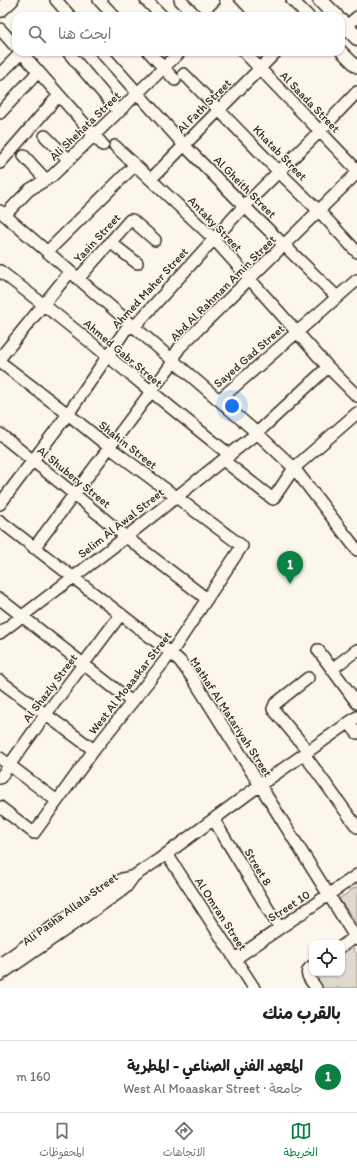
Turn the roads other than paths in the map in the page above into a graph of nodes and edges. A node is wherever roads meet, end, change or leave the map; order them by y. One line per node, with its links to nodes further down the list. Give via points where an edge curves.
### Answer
1 (11, 0): 9 (main road)
2 (56, 0): 10 (street)
3 (99, 0): 11 (street)
4 (146, 0): 12 (street)
5 (180, 0): 13 (street)
6 (292, 0): 16 (street)
7 (320, 0): 17 (main road)
8 (227, 2): 14 (street); 15 (street)
9 (0, 10)
10 (66, 12)
11 (110, 12)
12 (158, 12)
13 (192, 12)
14 (219, 12)
15 (236, 12)
16 (304, 12)
17 (332, 12)
18 (357, 17): 19 (street)
19 (345, 23)
20 (345, 25): 22 (main road)
21 (0, 29): 23 (street)
22 (357, 38)
23 (12, 42)
24 (345, 55): 33 (street)
25 (14, 56): 37 (street)
26 (24, 56): 36 (street)
27 (71, 56): 42 (street)
28 (104, 56): 39 (street, Al Gheith Street)
29 (152, 56): 34 (street, Khatab Street)
30 (176, 56): 34 (street, Ali Shehata Street)
31 (248, 56): 35 (street, Al Saada Street)
32 (272, 56): 35 (street, Al Fath Street)
33 (357, 67)
34 (164, 68): 39 (street, Ali Shehata Street); 41 (street, Khatab Street, via 180,77)
35 (260, 68): 41 (street, Al Fath Street); 44 (street, Al Saada Street)
36 (38, 72): 40 (street); 43 (street)
37 (0, 74)
38 (357, 92): 44 (street, Ahmed Maher Street)
39 (137, 94): 42 (street, Ali Shehata Street); 48 (street, Al Gheith Street)
40 (59, 95): 45 (street); 52 (street)
41 (219, 110): 48 (street, Al Fath Street); 54 (street, Khatab Street)
42 (119, 112): 45 (street, Ali Shehata Street)
43 (0, 113)
44 (320, 131): 54 (street, Ahmed Maher Street); 55 (street, Al Saada Street)
45 (94, 135): 47 (street); 51 (street, Ali Shehata Street)
46 (45, 136): 51 (street)
47 (103, 145)
48 (184, 145): 56 (street, Al Fath Street); 58 (street, Al Gheith Street)
49 (115, 146): 53 (street, Antaky Street)
50 (24, 156): 57 (street)
51 (69, 160): 57 (street, Ali Shehata Street)
52 (0, 163)
53 (135, 165): 56 (street, Antaky Street); 65 (street)
54 (278, 171): 58 (street, Ahmed Maher Street); 59 (street, Khatab Street)
55 (357, 171): 59 (street, Abd Al Rahman Amin Street)
56 (151, 179): 61 (street, Antaky Street)
57 (46, 180): 60 (street, Ali Shehata Street, via 29,190)
58 (244, 206): 61 (street, Ahmed Maher Street); 64 (street, Al Gheith Street)
59 (319, 211): 64 (street, Abd Al Rahman Amin Street); 66 (street, Khatab Street)
60 (2, 213): 65 (street)
61 (214, 239): 70 (street, Antaky Street); 74 (street, Ahmed Maher Street)
62 (155, 240): 63 (street, Yasin Street, via 132,220 128,221)
63 (110, 242): 67 (street); 69 (street, Yasin Street)
64 (285, 244): 70 (street, Abd Al Rahman Amin Street); 72 (street, Al Gheith Street)
65 (47, 252): 69 (street)
66 (357, 252)
67 (137, 263)
68 (0, 271): 73 (street, Ahmed Gabr Street)
69 (74, 275): 73 (street, Yasin Street); 74 (street)
70 (250, 280): 75 (street, Antaky Street); 78 (street, Abd Al Rahman Amin Street, via 180,347)
71 (356, 281): 72 (street, Sayed Gad Street)
72 (338, 297): 75 (street, Sayed Gad Street)
73 (43, 304): 76 (street, Ahmed Gabr Street); 77 (street, Yasin Street)
74 (134, 326): 76 (street, Ahmed Maher Street, via 126,329); 78 (street)
75 (297, 332): 80 (street, Antaky Street); 83 (street, Sayed Gad Street)
76 (109, 356): 81 (street, Ahmed Gabr Street); 85 (street, Ahmed Maher Street)
77 (0, 358)
78 (174, 361): 81 (street, Abd Al Rahman Amin Street); 83 (street)
79 (0, 362): 85 (street, Shahin Street)
80 (328, 367): 82 (street, Antaky Street); 86 (street, Selim Al Awal Street)
81 (151, 392): 88 (street, Abd Al Rahman Amin Street); 89 (street, Ahmed Gabr Street)
82 (357, 396)
83 (219, 400): 86 (street)
84 (357, 413): 91 (street)
85 (68, 414): 88 (street, Shahin Street); 90 (street, Ahmed Maher Street)
86 (257, 433): 89 (street, Selim Al Awal Street); 91 (street)
87 (0, 434): 90 (street, Al Shubery Street)
88 (109, 447): 92 (street, Abd Al Rahman Amin Street); 93 (street, Shahin Street)
89 (226, 457): 91 (street, Ahmed Gabr Street, via 273,499); 93 (street, Selim Al Awal Street)
90 (34, 461): 92 (street, Al Shubery Street); 94 (street, Ahmed Maher Street)
91 (294, 468): 99 (street)
92 (74, 494): 96 (street, Al Shubery Street); 98 (street, Abd Al Rahman Amin Street)
93 (176, 497): 96 (street, Selim Al Awal Street); 97 (street, Shahin Street)
94 (0, 504)
95 (0, 521): 98 (street, Mathaf Al Matariyah Street)
96 (126, 537): 100 (street, Selim Al Awal Street); 102 (street, Al Shubery Street)
97 (242, 546): 102 (street, West Al Moaaskar Street)
98 (34, 548): 100 (street, Mathaf Al Matariyah Street)
99 (357, 550)
100 (73, 578): 103 (street, Mathaf Al Matariyah Street); 104 (street, Selim Al Awal Street)
101 (0, 599): 104 (street)
102 (207, 599): 108 (street, West Al Moaaskar Street)
103 (121, 614): 108 (street, Mathaf Al Matariyah Street); 109 (street, Al Shazly Street)
104 (22, 616): 105 (street, Selim Al Awal Street); 109 (street)
105 (0, 633)
106 (318, 650): 110 (street)
107 (357, 650): 110 (street)
108 (171, 653): 113 (street, West Al Moaaskar Street); 123 (street, Mathaf Al Matariyah Street, via 194,680)
109 (84, 663): 113 (street); 115 (street, Al Shazly Street)
110 (332, 669): 114 (street)
111 (308, 678): 119 (street, via 275,704 273,709)
112 (0, 681): 115 (street)
113 (132, 702): 118 (street, West Al Moaaskar Street)
114 (357, 703)
115 (46, 714): 118 (street); 121 (street, Al Shazly Street)
116 (353, 720): 117 (street); 119 (street, Ali Pasha Allala Street)
117 (357, 733)
118 (94, 750): 124 (street, West Al Moaaskar Street)
119 (306, 753): 123 (street, Ali Pasha Allala Street); 127 (street)
120 (0, 758): 121 (street)
121 (10, 765): 122 (street, Al Shazly Street); 124 (street)
122 (0, 778)
123 (260, 785): 126 (street, Ali Pasha Allala Street); 131 (street, Mathaf Al Matariyah Street)
124 (57, 801): 125 (street, West Al Moaaskar Street, via 34,833)
125 (0, 807)
126 (214, 820): 128 (street, Ali Pasha Allala Street); 132 (street, Street 8)
127 (357, 827)
128 (167, 854): 130 (street, Ali Pasha Allala Street); 135 (street, Al Omran Street)
129 (357, 875): 131 (street, Street 10)
130 (134, 876): 136 (street, Ali Pasha Allala Street, via 113,884); 137 (street, Ali Pasha Allala Street, via 120,892)
131 (329, 895): 132 (street, Street 10); 133 (street, Mathaf Al Matariyah Street)
132 (279, 927): 135 (street, Street 10)
133 (356, 938): 134 (street)
134 (345, 944)
135 (234, 959): 139 (street, Al Omran Street)
136 (0, 964)
137 (0, 975)
138 (309, 976): 140 (street)
139 (254, 988)
140 (316, 988)

